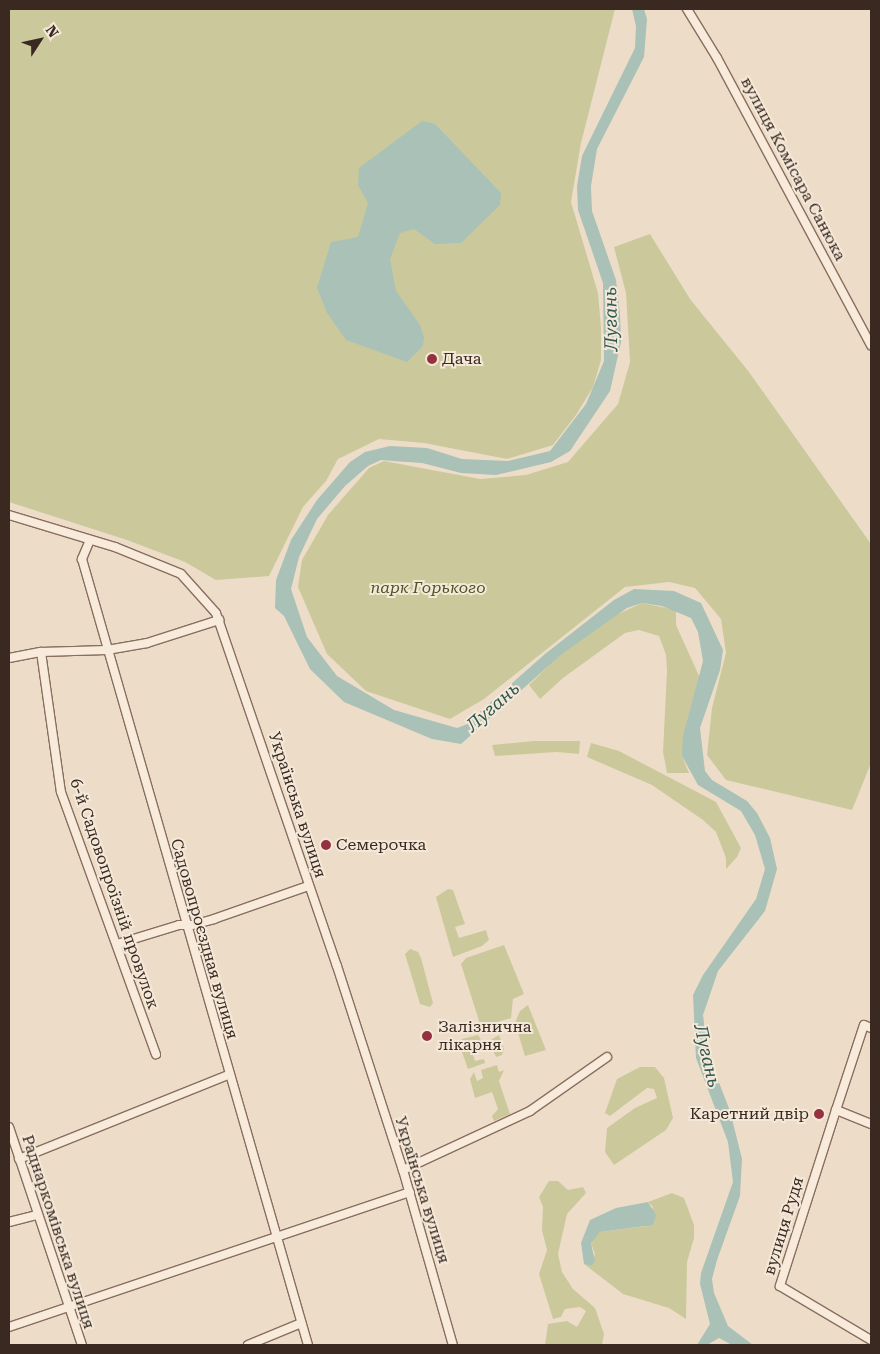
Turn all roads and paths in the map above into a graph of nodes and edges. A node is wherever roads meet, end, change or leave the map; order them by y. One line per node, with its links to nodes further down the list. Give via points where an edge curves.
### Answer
1 (688, 9): 2 (street, вулиця Комісара Санюка)
2 (871, 344)
3 (9, 515): 4 (street, Українська вулиця)
4 (90, 540): 5 (street, Українська вулиця, via 149,559 181,574); 6 (street, Садовопроєздная вулиця, via 82,559)
5 (219, 620): 6 (street, via 147,643); 9 (street, Українська вулиця, via 274,773)
6 (107, 650): 7 (street); 10 (street, Садовопроєздная вулиця)
7 (41, 652): 8 (street); 11 (street, 6-й Садовопроїзній провулок, via 61,792)
8 (9, 658)
9 (308, 886): 10 (street, via 214,919); 20 (street, Українська вулиця)
10 (184, 924): 11 (street); 15 (street, Садовопроєздная вулиця)
11 (117, 944): 13 (street, 6-й Садовопроїзній провулок)
12 (871, 1028): 16 (street, via 864,1025)
13 (156, 1054)
14 (607, 1057): 20 (street, via 530,1111)
15 (230, 1074): 19 (street); 24 (street, Садовопроєздная вулиця)
16 (836, 1110): 17 (street); 28 (street, вулиця Рудя, via 780,1286)
17 (871, 1124)
18 (9, 1127): 19 (street, Раднаркомівська вулиця)
19 (19, 1159): 22 (street, Раднаркомівська вулиця)
20 (403, 1170): 21 (street, Українська вулиця)
21 (410, 1192): 24 (street); 32 (street, Українська вулиця)
22 (38, 1215): 23 (street); 25 (street, Раднаркомівська вулиця)
23 (9, 1222)
24 (278, 1237): 25 (street); 26 (street, Садовопроєздная вулиця)
25 (68, 1308): 27 (street); 29 (street, Раднаркомівська вулиця)
26 (301, 1323): 30 (street); 31 (street, Садовопроєздная вулиця)
27 (9, 1326)
28 (871, 1340)
29 (82, 1345)
30 (248, 1345)
31 (308, 1345)
32 (453, 1345)

